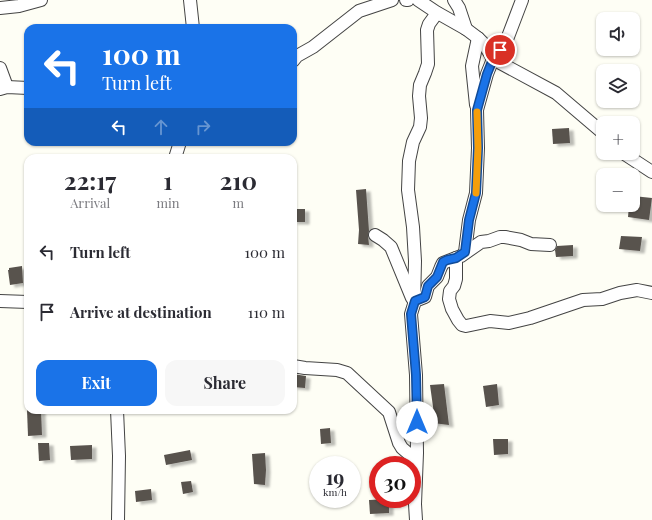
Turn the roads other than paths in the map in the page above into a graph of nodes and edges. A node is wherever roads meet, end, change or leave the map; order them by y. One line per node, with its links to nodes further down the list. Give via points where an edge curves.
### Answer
1 (41, 0): 7 (street)
2 (190, 0): 9 (street)
3 (392, 0): 12 (street, via 360,11)
4 (418, 0): 8 (street)
5 (454, 0): 10 (street)
6 (522, 0): 13 (street, via 506,42)
7 (0, 8)
8 (438, 13): 10 (street); 27 (street, via 427,30 428,64 420,85 420,127 413,142 409,161 408,190 413,228)
9 (193, 24)
10 (466, 29): 11 (street)
11 (478, 38): 13 (street); 17 (street, via 472,66)
12 (297, 56)
13 (493, 59): 17 (street); 18 (street, via 556,93)
14 (0, 68): 15 (street)
15 (4, 88): 16 (street)
16 (24, 88)
17 (477, 110): 23 (street, via 476,193)
18 (596, 127)
19 (634, 160): 20 (street)
20 (652, 172)
21 (375, 235): 27 (street, via 391,247)
22 (550, 245): 23 (street, via 531,244 500,237 481,242)
23 (461, 255): 24 (street, via 449,299 458,320 466,326 490,321 509,323 584,300 602,299 620,293 637,290); 27 (street, via 443,262 437,277 428,286 425,297)
24 (652, 293)
25 (0, 301): 26 (street)
26 (24, 302)
27 (414, 303): 31 (street, via 411,314 416,375)
28 (297, 367): 30 (street, via 337,370 347,374 389,412 399,443)
29 (117, 414): 33 (street)
30 (411, 456)
31 (416, 456)
32 (414, 508): 34 (street)
33 (118, 520)
34 (416, 520)

